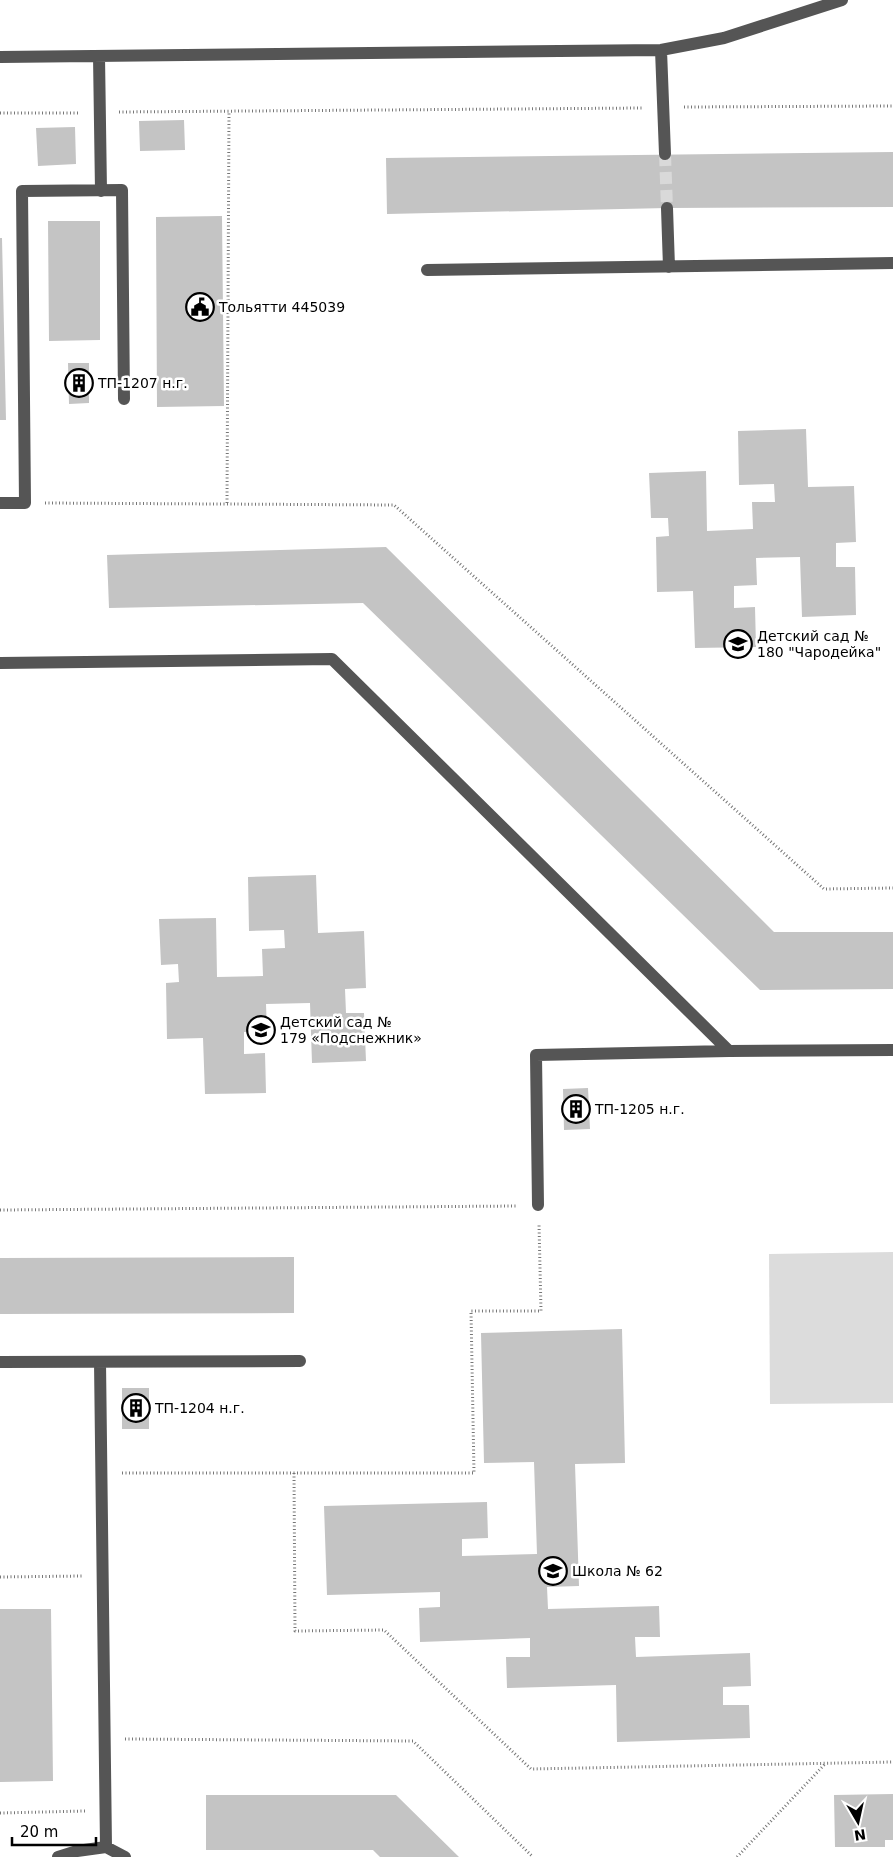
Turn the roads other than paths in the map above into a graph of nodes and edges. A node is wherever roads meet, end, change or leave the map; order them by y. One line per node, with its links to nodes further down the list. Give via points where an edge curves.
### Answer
1 (842, 0): 2 (street, via 724,38)
2 (661, 50): 3 (street); 5 (street)
3 (99, 56): 4 (street); 6 (street)
4 (0, 57)
5 (665, 154)
6 (101, 191): 11 (street, via 122,190); 12 (street, via 22,191 25,503)
7 (667, 208): 9 (street)
8 (893, 263): 9 (street)
9 (669, 267): 10 (street)
10 (427, 270)
11 (124, 399)
12 (0, 503)
13 (0, 662): 15 (street, via 332,658)
14 (893, 1050): 15 (street)
15 (729, 1051): 16 (street, via 536,1055)
16 (538, 1205)
17 (0, 1362): 18 (street)
18 (100, 1362): 19 (street); 20 (street)
19 (300, 1362)
20 (106, 1847): 21 (street); 22 (street)
21 (58, 1857)
22 (126, 1857)

